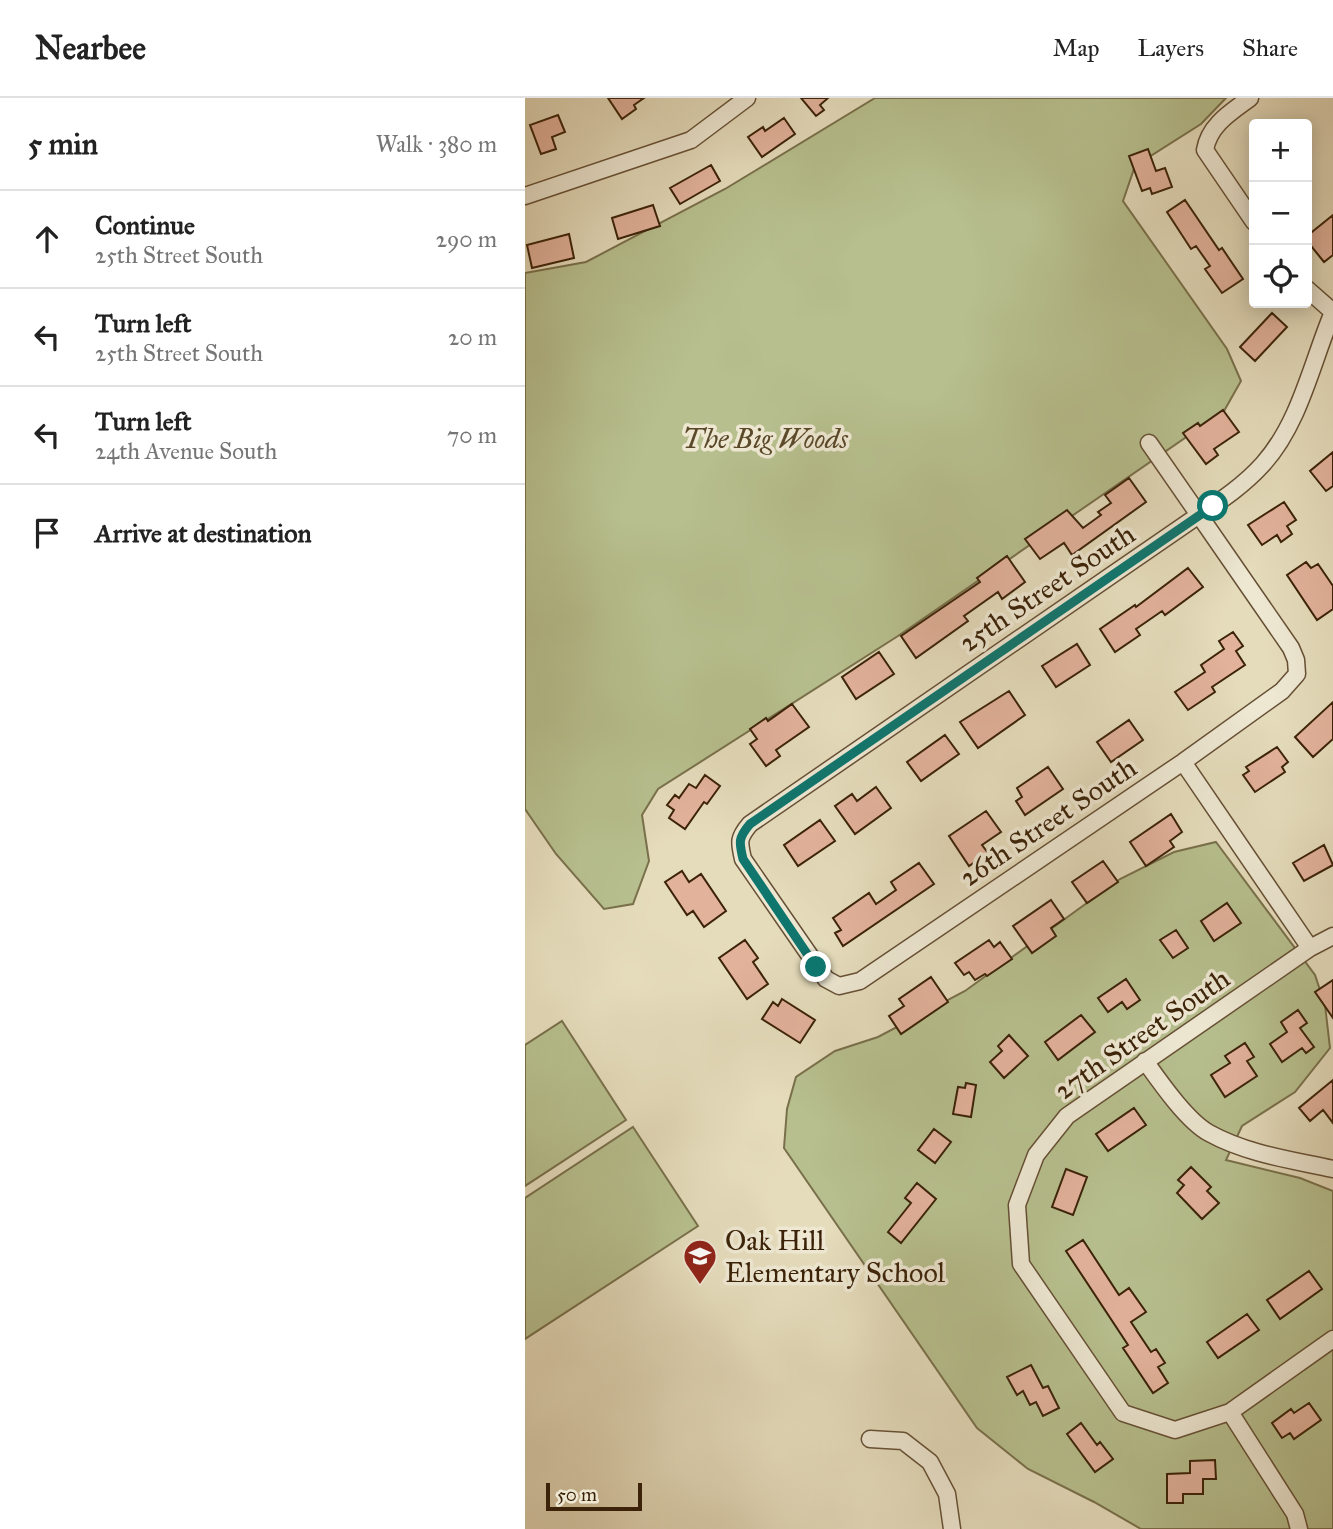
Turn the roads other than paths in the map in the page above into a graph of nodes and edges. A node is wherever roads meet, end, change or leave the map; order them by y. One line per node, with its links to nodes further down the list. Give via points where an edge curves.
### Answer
1 (747, 98): 3 (street, via 691,140)
2 (1250, 98): 4 (street, via 1216,126 1205,150)
3 (525, 196)
4 (1249, 215)
5 (1312, 293): 6 (street)
6 (1333, 312): 8 (street, 25th Street South, via 1279,442 1244,484)
7 (1149, 443): 8 (street)
8 (1199, 515): 9 (street, 26th Street South, via 1291,648 1297,674 1282,691); 12 (street, 25th Street South, via 743,832 739,843 743,859 826,979 839,986)
9 (1183, 762): 11 (street); 12 (street, 26th Street South)
10 (1333, 936): 11 (street, 27th Street South)
11 (1310, 948): 13 (street, 27th Street South)
12 (860, 981)
13 (1145, 1061): 14 (street, via 1168,1094 1207,1132 1254,1152); 16 (street, 27th Street South, via 1067,1116 1036,1155 1017,1205 1021,1264 1123,1413 1175,1430)
14 (1333, 1169)
15 (1333, 1339): 16 (street)
16 (1230, 1412): 19 (street, via 1295,1514)
17 (870, 1439): 18 (street, via 903,1441 930,1462 947,1494)
18 (952, 1529)
19 (1299, 1529)

